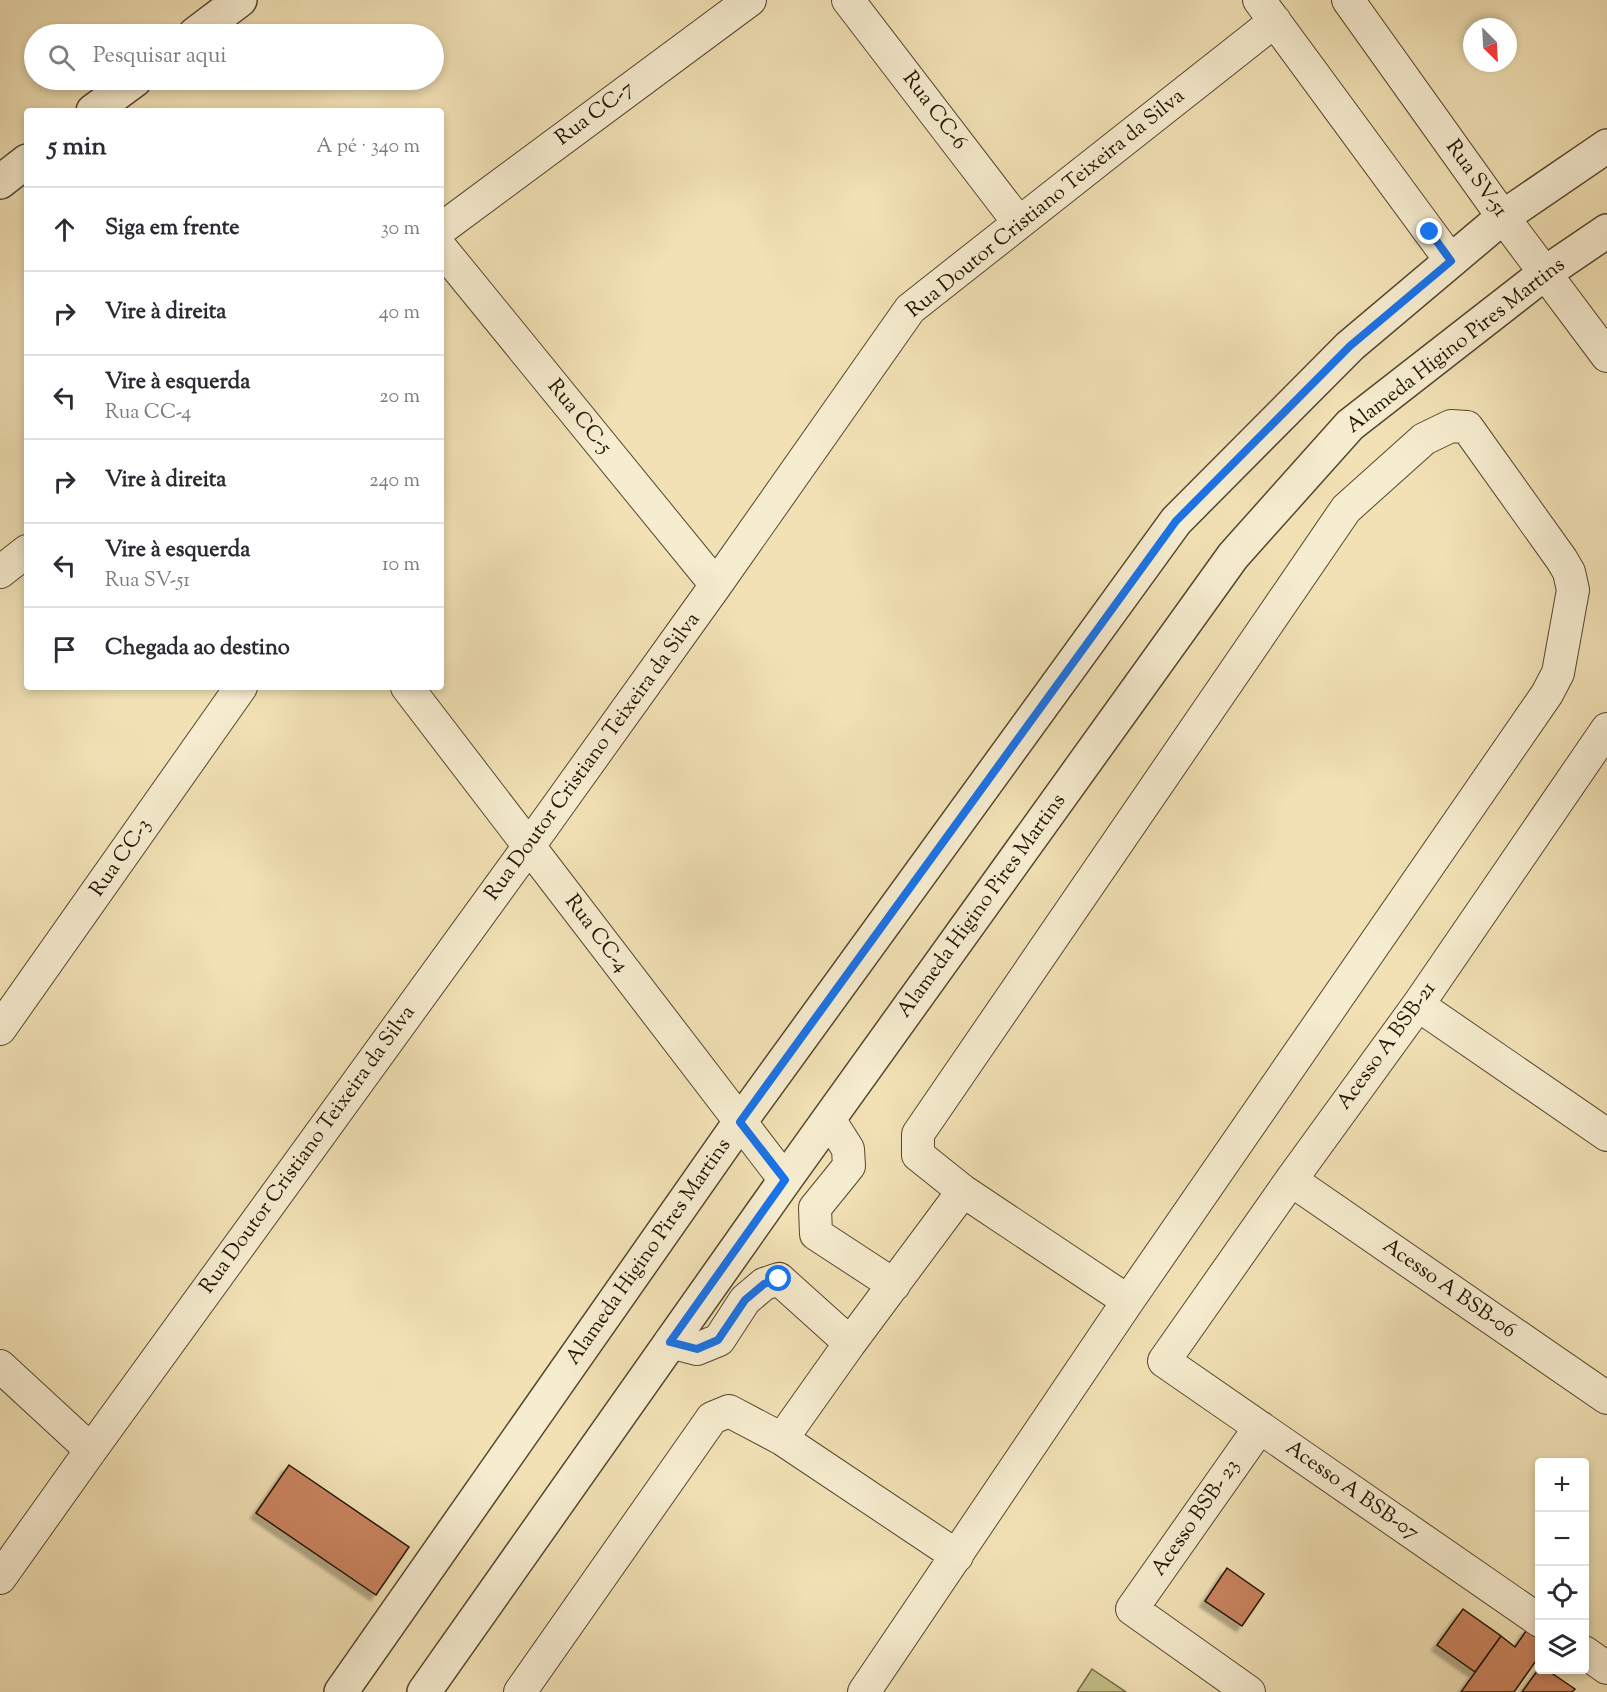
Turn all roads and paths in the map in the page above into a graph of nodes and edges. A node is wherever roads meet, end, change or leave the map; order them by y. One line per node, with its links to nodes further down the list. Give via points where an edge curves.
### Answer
1 (240, 0): 6 (street)
2 (750, 0): 12 (street, Rua CC-7)
3 (848, 0): 11 (street, Rua CC-6)
4 (1348, 0): 10 (street, Rua SV-51)
5 (1267, 11): 11 (street, Rua Doutor Cristiano Teixeira da Silva); 15 (street)
6 (208, 24)
7 (121, 90): 8 (street)
8 (97, 108)
9 (1607, 146): 10 (street, Alameda Higino Pires Martins)
10 (1503, 217): 15 (street, Alameda Higino Pires Martins); 16 (street, Rua SV-51)
11 (1019, 223): 20 (street, Rua Doutor Cristiano Teixeira da Silva, via 910,309)
12 (444, 227)
13 (1607, 231): 16 (street, Alameda Higino Pires Martins)
14 (444, 252): 20 (street, Rua CC-5)
15 (1451, 261): 28 (street, Alameda Higino Pires Martins, via 1350,346 1176,521)
16 (1545, 273): 17 (street, Rua SV-51); 27 (street, Alameda Higino Pires Martins, via 1350,425 1233,556)
17 (1607, 356)
18 (24, 553): 19 (street)
19 (0, 572)
20 (716, 585): 24 (street, Rua Doutor Cristiano Teixeira da Silva)
21 (239, 690): 26 (street, Rua CC-3)
22 (409, 690): 24 (street, Rua CC-4)
23 (1607, 729): 25 (street, Acesso A BSB-21)
24 (529, 846): 28 (street, Rua CC-4); 42 (street, Rua Doutor Cristiano Teixeira da Silva)
25 (1418, 1005): 29 (street); 31 (street, Acesso A BSB-21)
26 (0, 1029)
27 (829, 1119): 30 (street, Alameda Higino Pires Martins); 33 (street, via 848,1149 849,1166 815,1208 816,1234)
28 (740, 1122): 30 (street, Rua CC-4); 48 (street, Alameda Higino Pires Martins)
29 (1604, 1126)
30 (785, 1180): 35 (street, Alameda Higino Pires Martins)
31 (1290, 1180): 37 (street, Acesso A BSB-21); 39 (street, Acesso A BSB-06)
32 (963, 1191): 33 (street); 34 (street); 34 (street, via 918,1155 918,1134 1346,509 1424,439 1451,426 1467,427 1569,572 1573,590 1558,673)
33 (894, 1285): 36 (street)
34 (1128, 1301): 43 (street)
35 (670, 1342): 36 (street, via 697,1349 718,1340 745,1300 764,1284 779,1279); 49 (street, Alameda Higino Pires Martins)
36 (850, 1343): 41 (street)
37 (1164, 1361): 40 (street, Acesso A BSB-07)
38 (0, 1366): 42 (street)
39 (1607, 1398)
40 (1260, 1427): 45 (street, Acesso A BSB-07); 52 (street, Acesso BSB- 23, via 1132,1610)
41 (782, 1439): 43 (street); 50 (street, via 729,1411 712,1419)
42 (91, 1450): 44 (street, Rua Doutor Cristiano Teixeira da Silva)
43 (957, 1556): 51 (street)
44 (0, 1578)
45 (1538, 1620)
46 (1589, 1655): 47 (street)
47 (1607, 1668)
48 (341, 1692)
49 (424, 1692)
50 (520, 1692)
51 (864, 1692)
52 (1249, 1692)

